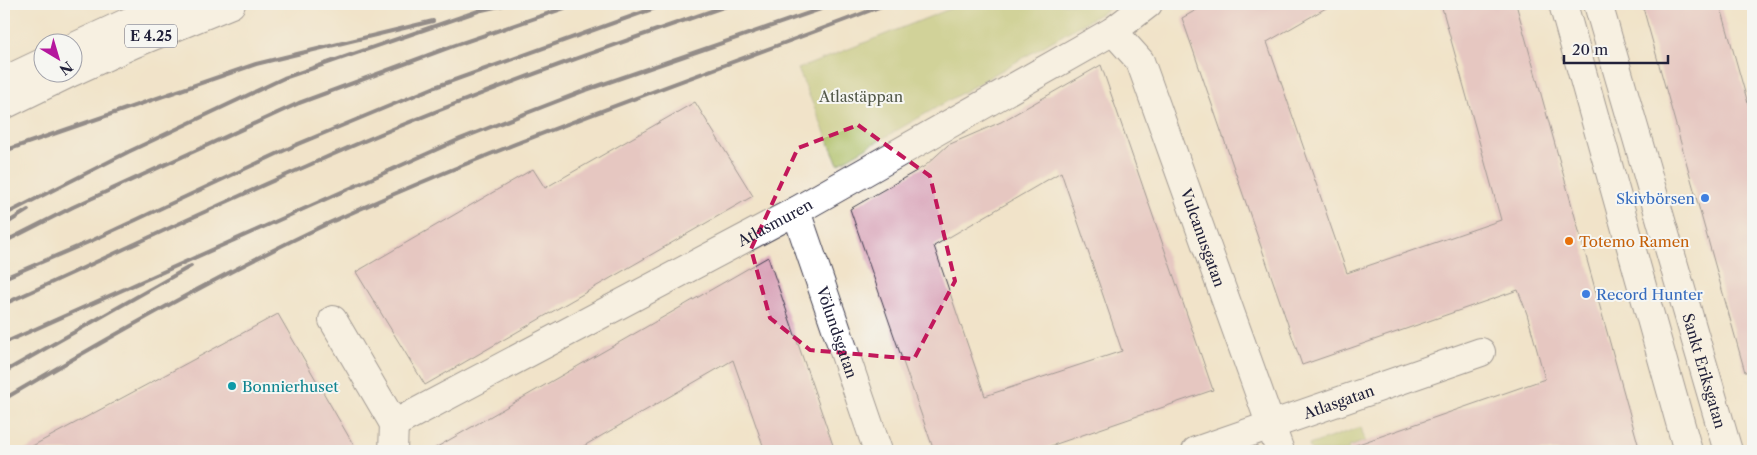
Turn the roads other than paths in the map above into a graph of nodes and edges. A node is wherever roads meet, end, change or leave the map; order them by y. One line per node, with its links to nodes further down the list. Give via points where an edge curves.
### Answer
1 (174, 4): 7 (main road, E 4.25)
2 (232, 4): 8 (main road, E 4.25)
3 (1148, 4): 6 (main road, Atlasmuren)
4 (1563, 4): 22 (main road)
5 (1598, 4): 23 (main road, Sankt Eriksgatan)
6 (1113, 31): 13 (main road, Atlasmuren); 17 (main road, Vulcanusgatan, via 1140,61)
7 (82, 43)
8 (82, 67)
9 (32, 68): 10 (main road)
10 (4, 81)
11 (51, 82): 12 (main road, E 4.25)
12 (4, 105)
13 (796, 211): 16 (main road, Atlasmuren); 19 (main road, Völundsgatan)
14 (333, 320): 16 (main road)
15 (1481, 352): 17 (main road, Atlasgatan)
16 (394, 424): 18 (main road)
17 (1271, 426): 20 (main road, Atlasgatan); 21 (main road, Vulcanusgatan)
18 (392, 451)
19 (878, 451)
20 (1196, 451)
21 (1280, 451)
22 (1688, 451)
23 (1728, 451)

